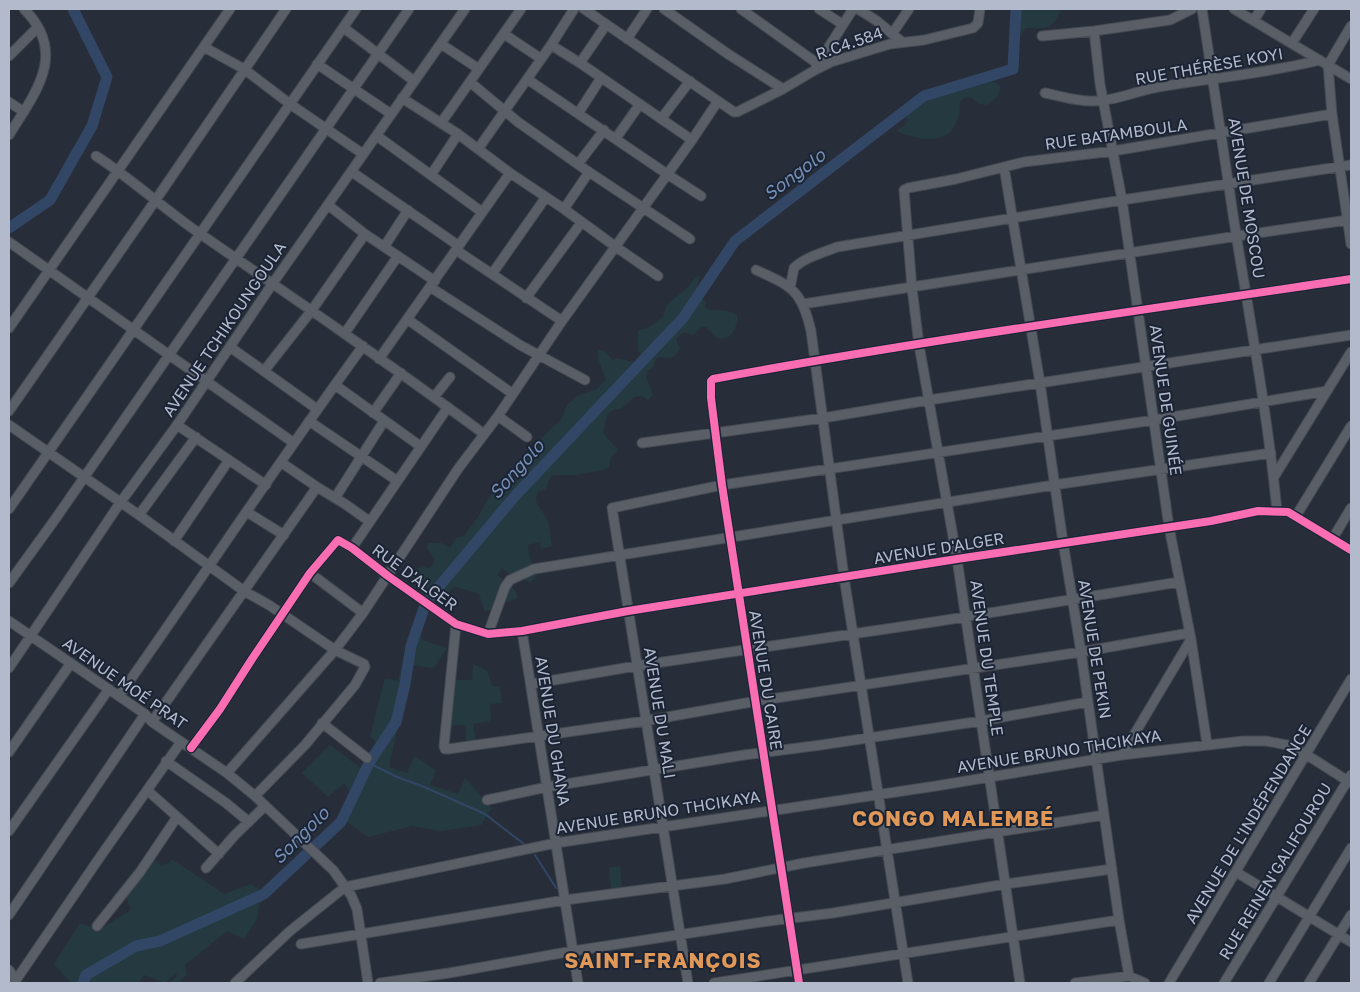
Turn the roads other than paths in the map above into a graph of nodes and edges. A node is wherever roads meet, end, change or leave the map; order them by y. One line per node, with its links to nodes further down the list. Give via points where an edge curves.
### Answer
1 (24, 9): 27 (street)
2 (230, 9): 38 (street)
3 (286, 9): 46 (street)
4 (408, 9): 39 (street)
5 (465, 9): 36 (street, AVENUE TCHIKOUNGOULA)
6 (521, 9): 30 (street)
7 (574, 9): 37 (street)
8 (584, 9): 25 (street)
9 (647, 9): 33 (street)
10 (664, 9): 56 (street)
11 (740, 9): 45 (street)
12 (819, 9): 24 (street)
13 (852, 9): 24 (street)
14 (858, 9): 31 (street)
15 (909, 9): 31 (street)
16 (980, 9): 34 (street, R.C4.584, via 978,23 973,28)
17 (1192, 9): 29 (street, via 1170,20)
18 (1202, 9): 52 (street, AVENUE DE MOSCOU)
19 (1234, 9): 23 (street)
20 (1262, 9): 23 (street)
21 (1314, 9): 35 (street)
22 (353, 10): 28 (street)
23 (1254, 20): 35 (street)
24 (842, 24): 45 (street)
25 (606, 25): 33 (street); 43 (street)
26 (1351, 26): 42 (street)
27 (38, 27): 40 (street); 65 (street, via 44,39 46,58 36,93)
28 (344, 28): 39 (street); 44 (street)
29 (1094, 31): 32 (street); 59 (street, AVENUE DE GUINÉE)
30 (504, 34): 41 (street); 47 (street)
31 (892, 34): 34 (street)
32 (1042, 36)
33 (627, 39): 53 (street)
34 (902, 42): 45 (street, R.C4.584)
35 (1292, 43): 42 (street)
36 (441, 44): 47 (street); 51 (street, AVENUE TCHIKOUNGOULA)
37 (551, 45): 41 (street); 43 (street)
38 (204, 47): 46 (street); 87 (street)
39 (378, 53): 51 (street); 55 (street)
40 (9, 56)
41 (540, 58): 49 (street)
42 (1324, 62): 50 (street); 52 (street, RUE THÉRÈSE KOYI); 68 (street)
43 (580, 63): 48 (street)
44 (317, 64): 55 (street); 62 (street)
45 (816, 67): 56 (street, R.C4.584)
46 (244, 69): 62 (street); 97 (street)
47 (479, 69): 54 (street)
48 (601, 78): 63 (street); 66 (street)
49 (527, 79): 64 (street); 66 (street)
50 (1351, 79)
51 (414, 80): 58 (street, AVENUE TCHIKOUNGOULA)
52 (1213, 80): 59 (street, RUE THÉRÈSE KOYI); 73 (street, AVENUE DE MOSCOU)
53 (690, 81): 60 (street); 69 (street)
54 (470, 82): 64 (street); 70 (street)
55 (353, 89): 67 (street); 71 (street)
56 (783, 89): 60 (street, R.C4.584, via 737,112)
57 (1045, 92): 59 (street, RUE THÉRÈSE KOYI, via 1084,101)
58 (402, 98): 67 (street, AVENUE TCHIKOUNGOULA); 70 (street)
59 (1104, 100): 80 (street, AVENUE DE GUINÉE)
60 (718, 101): 78 (street)
61 (9, 102): 65 (street)
62 (290, 104): 71 (street); 107 (street)
63 (640, 104): 69 (street); 77 (street)
64 (506, 110): 79 (street); 83 (street)
65 (24, 112): 74 (street)
66 (579, 112): 72 (street)
67 (391, 114): 76 (street, AVENUE TCHIKOUNGOULA)
68 (1332, 114): 73 (street, RUE BATAMBOULA); 86 (street)
69 (661, 119): 78 (street)
70 (441, 123): 75 (street)
71 (326, 129): 81 (street); 119 (street)
72 (604, 130): 77 (street); 83 (street)
73 (1220, 133): 80 (street, RUE BATAMBOULA); 93 (street, AVENUE DE MOSCOU)
74 (9, 134)
75 (458, 134): 79 (street); 92 (street)
76 (376, 136): 81 (street, AVENUE TCHIKOUNGOULA); 92 (street)
77 (616, 138): 91 (street)
78 (692, 140): 91 (street)
79 (478, 148): 90 (street)
80 (1113, 151): 85 (street, RUE BATAMBOULA); 98 (street, AVENUE DE GUINÉE)
81 (363, 154): 88 (street, AVENUE TCHIKOUNGOULA)
82 (96, 156): 87 (street)
83 (578, 164): 89 (street)
84 (1351, 165): 86 (street)
85 (1004, 167): 94 (street, RUE BATAMBOULA); 104 (street, AVENUE DE PEKIN)
86 (1340, 167): 93 (street); 105 (street)
87 (118, 170): 97 (street); 120 (street)
88 (352, 172): 99 (street, AVENUE TCHIKOUNGOULA); 102 (street)
89 (589, 172): 100 (street); 101 (street)
90 (510, 173): 96 (street); 103 (street)
91 (667, 174): 95 (street); 100 (street)
92 (431, 175): 103 (street)
93 (1229, 184): 98 (street); 110 (street, AVENUE DE MOSCOU)
94 (906, 188): 109 (street, AVENUE DU TEMPLE)
95 (702, 196)
96 (546, 197): 101 (street); 123 (street)
97 (155, 200): 107 (street); 131 (street)
98 (1122, 200): 104 (street); 117 (street, AVENUE DE GUINÉE)
99 (328, 205): 108 (street); 126 (street, AVENUE TCHIKOUNGOULA)
100 (643, 207): 111 (street); 116 (street)
101 (564, 209): 106 (street)
102 (408, 210): 114 (street); 115 (street)
103 (482, 212): 115 (street)
104 (1013, 217): 109 (street); 122 (street, AVENUE DE PEKIN)
105 (1348, 220): 110 (street); 113 (street)
106 (581, 223): 116 (street); 132 (street)
107 (200, 233): 119 (street); 140 (street)
108 (365, 234): 114 (street); 134 (street)
109 (907, 234): 128 (street, via 837,247 804,260 794,268); 129 (street, AVENUE DU TEMPLE)
110 (1237, 236): 117 (street); 130 (street, AVENUE DE MOSCOU)
111 (690, 239)
112 (9, 242): 120 (street)
113 (1351, 244)
114 (384, 246): 118 (street)
115 (458, 248): 123 (street); 127 (street)
116 (616, 248): 124 (street); 137 (street)
117 (1130, 253): 122 (street); 135 (street, AVENUE DE GUINÉE)
118 (398, 256): 127 (street); 141 (street)
119 (235, 258): 126 (street); 148 (street)
120 (48, 270): 131 (street); 139 (street)
121 (756, 270): 128 (street)
122 (1021, 271): 129 (street); 138 (street, AVENUE DE PEKIN)
123 (492, 274): 132 (street)
124 (658, 276)
125 (1351, 279): 130 (street)
126 (273, 283): 134 (street); 145 (street, AVENUE TCHIKOUNGOULA)
127 (433, 284): 136 (street); 149 (street)
128 (790, 288): 133 (street)
129 (912, 288): 133 (street); 143 (street, AVENUE DU TEMPLE)
130 (1248, 294): 135 (street); 146 (street, AVENUE DE MOSCOU)
131 (86, 297): 140 (street); 167 (street)
132 (526, 298): 137 (street)
133 (803, 304): 151 (street)
134 (312, 310): 141 (street); 153 (street)
135 (1138, 310): 138 (street); 152 (street, AVENUE DE GUINÉE)
136 (407, 320): 150 (street); 161 (street)
137 (562, 321): 149 (street)
138 (1030, 327): 143 (street); 158 (street, AVENUE DE PEKIN)
139 (9, 328)
140 (133, 328): 148 (street); 185 (street)
141 (345, 333): 144 (street)
142 (1351, 335): 146 (street)
143 (919, 345): 151 (street); 163 (street, AVENUE DU TEMPLE)
144 (363, 346): 150 (street); 159 (street)
145 (230, 347): 153 (street); 157 (street, AVENUE TCHIKOUNGOULA)
146 (1255, 349): 152 (street); 164 (street, AVENUE DE MOSCOU)
147 (1351, 352): 160 (street)
148 (169, 354): 157 (street); 193 (street)
149 (539, 356): 156 (street); 161 (street)
150 (379, 358): 154 (street)
151 (815, 362): 170 (street); 177 (street, AVENUE DU CAIRE, via 712,379)
152 (1147, 366): 158 (street); 171 (street, AVENUE DE GUINÉE)
153 (264, 371): 166 (street)
154 (401, 374): 162 (street); 168 (street)
155 (450, 377): 162 (street)
156 (585, 380)
157 (207, 381): 175 (street, AVENUE TCHIKOUNGOULA); 182 (street)
158 (1040, 383): 163 (street); 179 (street, AVENUE DE PEKIN)
159 (335, 385): 166 (street); 168 (street)
160 (1327, 391): 164 (street); 194 (street)
161 (513, 394): 169 (street)
162 (434, 397): 165 (street)
163 (929, 400): 170 (street); 186 (street, AVENUE DU TEMPLE)
164 (1264, 402): 171 (street); 187 (street, AVENUE DE MOSCOU)
165 (448, 407): 178 (street); 184 (street)
166 (317, 409): 172 (street)
167 (9, 411)
168 (373, 413): 173 (street)
169 (498, 416): 178 (street); 181 (street)
170 (823, 418): 177 (street); 191 (street)
171 (1154, 420): 179 (street); 192 (street, AVENUE DE GUINÉE)
172 (309, 421): 182 (street); 188 (street)
173 (384, 421): 184 (street); 188 (street)
174 (9, 425): 185 (street)
175 (177, 425): 180 (street); 201 (street, AVENUE TCHIKOUNGOULA)
176 (1351, 426): 208 (street)
177 (715, 433): 183 (street); 197 (street, AVENUE DU CAIRE)
178 (484, 434): 223 (street)
179 (1047, 435): 186 (street); 198 (street, AVENUE DE PEKIN)
180 (196, 437): 189 (street); 207 (street)
181 (527, 437)
182 (294, 444): 190 (street)
183 (642, 444)
184 (420, 446): 195 (street)
185 (47, 451): 193 (street); 204 (street)
186 (938, 451): 191 (street); 202 (street, AVENUE DU TEMPLE)
187 (1271, 453): 192 (street); 194 (street, AVENUE DE MOSCOU)
188 (361, 456): 195 (street); 200 (street)
189 (229, 460): 196 (street); 215 (street)
190 (282, 463): 196 (street); 199 (street, RUE D'ALGER)
191 (830, 469): 197 (street); 209 (street)
192 (1160, 470): 198 (street); 211 (street, AVENUE DE GUINÉE)
193 (84, 477): 201 (street); 226 (street)
194 (1274, 477): 205 (street, AVENUE DE MOSCOU)
195 (396, 480): 210 (street)
196 (266, 485): 206 (street)
197 (722, 485): 213 (street, AVENUE DU CAIRE); 219 (street, AVENUE DU MALI, via 612,508)
198 (1054, 485): 202 (street); 216 (street, AVENUE DE PEKIN)
199 (317, 487): 200 (street, RUE D'ALGER); 212 (street)
200 (335, 498): 210 (street, RUE D'ALGER)
201 (120, 503): 207 (street); 239 (street, AVENUE TCHIKOUNGOULA)
202 (946, 503): 209 (street); 220 (street, AVENUE DU TEMPLE)
203 (1351, 508): 214 (street)
204 (9, 509)
205 (1278, 511): 208 (street, AVENUE D'ALGER); 211 (street, AVENUE D'ALGER, via 1258,511)
206 (247, 512): 212 (street); 221 (street)
207 (139, 515): 215 (street)
208 (1296, 516): 214 (street, AVENUE D'ALGER)
209 (837, 520): 213 (street); 224 (street)
210 (369, 521): 217 (street)
211 (1169, 527): 216 (street, AVENUE D'ALGER); 225 (street, AVENUE DE GUINÉE)
212 (284, 535): 227 (street)
213 (730, 537): 219 (street); 228 (street, AVENUE DU CAIRE)
214 (1333, 538): 218 (street, AVENUE D'ALGER)
215 (174, 541): 221 (street)
216 (1063, 542): 220 (street, AVENUE D'ALGER); 229 (street, AVENUE DE PEKIN)
217 (352, 548): 222 (street, via 338,540); 223 (street, RUE D'ALGER)
218 (1351, 550)
219 (618, 554): 230 (street, AVENUE DU MALI); 237 (street, via 534,569 510,580)
220 (957, 559): 224 (street, AVENUE D'ALGER); 233 (street, AVENUE DU TEMPLE)
221 (209, 567): 227 (street); 252 (street)
222 (310, 573): 231 (street); 232 (street)
223 (388, 576): 231 (street); 235 (street, RUE D'ALGER)
224 (844, 577): 228 (street, AVENUE D'ALGER); 238 (street)
225 (1179, 582): 229 (street); 240 (street, AVENUE DE GUINÉE)
226 (9, 584)
227 (244, 591): 232 (street); 258 (street)
228 (738, 593): 230 (street, AVENUE D'ALGER); 242 (street, AVENUE DU CAIRE)
229 (1073, 599): 233 (street); 243 (street, AVENUE DE PEKIN)
230 (628, 611): 236 (street, AVENUE D'ALGER); 245 (street, AVENUE DU MALI)
231 (363, 612): 241 (street)
232 (283, 614): 241 (street); 264 (street)
233 (965, 616): 238 (street); 247 (street, AVENUE DU TEMPLE)
234 (9, 621): 239 (street, AVENUE MOÉ PRAT)
235 (456, 624): 237 (street, RUE D'ALGER); 260 (street, via 444,748)
236 (522, 631): 237 (street, RUE D'ALGER); 249 (street, AVENUE DU GHANA)
237 (488, 634)
238 (853, 634): 242 (street); 250 (street)
239 (32, 636): 244 (street, AVENUE MOÉ PRAT); 246 (street, AVENUE TCHIKOUNGOULA)
240 (1190, 636): 243 (street); 263 (street, AVENUE DE GUINÉE); 267 (street)
241 (335, 650): 259 (street, via 365,667 355,685); 273 (street)
242 (748, 650): 245 (street); 253 (street, AVENUE DU CAIRE)
243 (1081, 652): 247 (street); 254 (street, AVENUE DE PEKIN)
244 (71, 663): 251 (street, AVENUE MOÉ PRAT); 265 (street)
245 (636, 666): 249 (street); 256 (street, AVENUE DU MALI)
246 (9, 668)
247 (973, 669): 250 (street); 257 (street, AVENUE DU TEMPLE)
248 (1351, 679): 268 (street, AVENUE DE L'INDÉPENDANCE)
249 (531, 684): 260 (street, AVENUE DU GHANA)
250 (861, 685): 253 (street); 261 (street)
251 (109, 689): 252 (street, AVENUE MOÉ PRAT); 287 (street)
252 (119, 696): 255 (street, AVENUE MOÉ PRAT)
253 (757, 701): 256 (street); 266 (street, AVENUE DU CAIRE)
254 (1088, 702): 257 (street); 270 (street, AVENUE DE PEKIN)
255 (145, 714): 258 (street, AVENUE MOÉ PRAT); 303 (street)
256 (645, 720): 260 (street); 272 (street, AVENUE DU MALI)
257 (981, 721): 261 (street); 274 (street, AVENUE DU TEMPLE)
258 (152, 722): 262 (street, AVENUE MOÉ PRAT)
259 (322, 723): 269 (street); 279 (street)
260 (539, 735): 276 (street, AVENUE DU GHANA)
261 (869, 737): 266 (street); 278 (street)
262 (181, 742): 264 (street, AVENUE MOÉ PRAT); 271 (street)
263 (1206, 744): 267 (street, AVENUE BRUNO THCIKAYA); 268 (street, AVENUE BRUNO THCIKAYA, via 1266,741 1287,745)
264 (191, 748): 273 (street, AVENUE MOÉ PRAT)
265 (9, 752)
266 (764, 753): 272 (street); 282 (street, AVENUE DU CAIRE)
267 (1122, 755): 270 (street, AVENUE BRUNO THCIKAYA)
268 (1307, 755): 275 (street, AVENUE BRUNO THCIKAYA); 296 (street, AVENUE DE L'INDÉPENDANCE)
269 (367, 758)
270 (1096, 759): 274 (street, AVENUE BRUNO THCIKAYA); 283 (street, AVENUE DE PEKIN)
271 (166, 761): 277 (street); 285 (street)
272 (654, 771): 276 (street); 286 (street, AVENUE DU MALI)
273 (227, 773): 279 (street, AVENUE MOÉ PRAT)
274 (989, 776): 278 (street, AVENUE BRUNO THCIKAYA); 288 (street, AVENUE DU TEMPLE)
275 (1350, 780): 300 (street, RUE REINEN'GALIFOUROU)
276 (547, 788): 280 (street); 289 (street, AVENUE DU GHANA)
277 (147, 790): 284 (street); 320 (street)
278 (878, 794): 282 (street, AVENUE BRUNO THCIKAYA); 291 (street)
279 (255, 796): 281 (street, AVENUE MOÉ PRAT)
280 (487, 800)
281 (265, 806): 285 (street); 299 (street, AVENUE MOÉ PRAT, via 333,870)
282 (772, 809): 286 (street, AVENUE BRUNO THCIKAYA); 294 (street, AVENUE DU CAIRE)
283 (1104, 816): 288 (street); 295 (street, AVENUE DE PEKIN)
284 (177, 817): 292 (street); 308 (street, via 140,872)
285 (249, 822): 292 (street)
286 (662, 826): 289 (street, AVENUE BRUNO THCIKAYA); 298 (street, AVENUE DU MALI)
287 (9, 831)
288 (998, 833): 291 (street); 297 (street, AVENUE DU TEMPLE)
289 (556, 843): 299 (street, AVENUE BRUNO THCIKAYA); 301 (street, AVENUE DU GHANA)
290 (1351, 848): 305 (street)
291 (887, 850): 294 (street); 302 (street)
292 (219, 854): 293 (street)
293 (206, 868)
294 (783, 868): 298 (street); 306 (street, AVENUE DU CAIRE)
295 (1112, 869): 297 (street); 307 (street, AVENUE DE PEKIN)
296 (1236, 872): 300 (street); 332 (street, AVENUE DE L'INDÉPENDANCE)
297 (1006, 884): 302 (street); 312 (street, AVENUE DU TEMPLE)
298 (672, 886): 301 (street); 310 (street, AVENUE DU MALI)
299 (346, 887): 309 (street, AVENUE MOÉ PRAT, via 357,909); 321 (street, AVENUE BRUNO THCIKAYA, via 290,931)
300 (1276, 897): 305 (street); 333 (street, RUE REINEN'GALIFOUROU)
301 (565, 900): 309 (street); 315 (street, AVENUE DU GHANA)
302 (896, 902): 306 (street); 316 (street)
303 (9, 916)
304 (1351, 916): 311 (street)
305 (1309, 917): 311 (street); 334 (street)
306 (790, 919): 310 (street); 318 (street, AVENUE DU CAIRE)
307 (1119, 920): 312 (street); 319 (street, AVENUE DE PEKIN)
308 (97, 926)
309 (361, 934): 314 (street); 322 (street, AVENUE MOÉ PRAT)
310 (681, 934): 315 (street); 325 (street, AVENUE DU MALI)
311 (1339, 935): 313 (street); 335 (street)
312 (1014, 937): 316 (street); 329 (street, AVENUE DU TEMPLE)
313 (1351, 942)
314 (301, 944)
315 (573, 951): 323 (street); 324 (street, AVENUE DU GHANA)
316 (904, 954): 318 (street); 328 (street)
317 (9, 970): 320 (street)
318 (797, 970): 326 (street); 327 (street, AVENUE DU CAIRE)
319 (1130, 976): 330 (street); 331 (street)
320 (15, 982)
321 (235, 983)
322 (368, 983)
323 (380, 983)
324 (578, 983)
325 (688, 983)
326 (714, 983)
327 (800, 983)
328 (908, 983)
329 (1020, 983)
330 (1075, 983)
331 (1145, 983)
332 (1170, 983)
333 (1224, 983)
334 (1269, 983)
335 (1309, 983)

